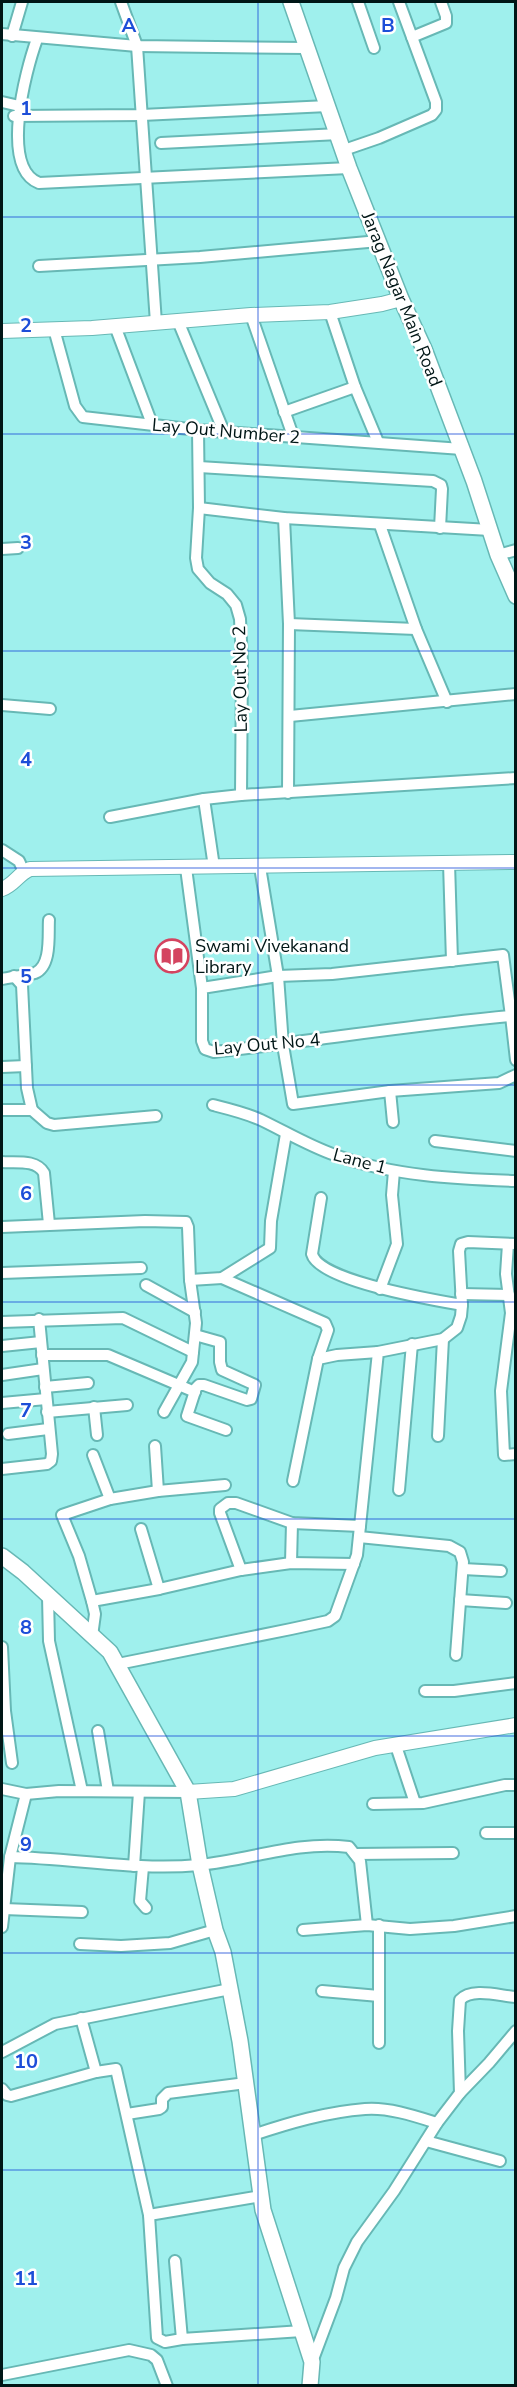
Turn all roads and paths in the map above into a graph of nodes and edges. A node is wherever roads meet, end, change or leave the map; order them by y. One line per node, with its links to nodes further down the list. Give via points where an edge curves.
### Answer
1 (22, 2): 7 (street)
2 (121, 2): 10 (street)
3 (291, 2): 11 (main road, Jarag Nagar Main Road)
4 (358, 2): 12 (street)
5 (399, 2): 8 (street)
6 (441, 2): 8 (street, via 446,23)
7 (7, 35): 9 (street)
8 (412, 37): 19 (street, via 436,110)
9 (37, 39): 10 (street); 15 (street)
10 (136, 46): 11 (street); 16 (street)
11 (306, 48): 14 (main road, Jarag Nagar Main Road)
12 (374, 48)
13 (2, 102): 15 (street)
14 (328, 106): 16 (street); 17 (main road, Jarag Nagar Main Road)
15 (15, 111): 16 (street); 21 (street, via 14,151 19,167 31,180 39,183)
16 (142, 115): 21 (street)
17 (339, 134): 18 (street); 19 (main road, Jarag Nagar Main Road)
18 (161, 144)
19 (344, 150): 20 (main road, Jarag Nagar Main Road)
20 (349, 168): 21 (street); 22 (main road, Jarag Nagar Main Road)
21 (148, 179): 23 (street)
22 (379, 241): 23 (street); 25 (main road, Jarag Nagar Main Road)
23 (153, 259): 24 (street); 29 (street)
24 (39, 266)
25 (401, 299): 26 (street); 40 (main road, Jarag Nagar Main Road)
26 (330, 312): 27 (street); 33 (street)
27 (251, 315): 28 (street); 34 (street)
28 (178, 321): 29 (street); 37 (street)
29 (156, 323): 30 (street)
30 (115, 326): 31 (street); 35 (street)
31 (54, 329): 32 (street); 35 (street, Lay Out Number 2, via 75,406 83,417)
32 (2, 332)
33 (355, 387): 34 (street); 39 (street)
34 (284, 412): 38 (street)
35 (152, 424): 36 (street, Lay Out Number 2)
36 (198, 430): 37 (street, Lay Out Number 2); 41 (street)
37 (224, 432): 38 (street, Lay Out Number 2)
38 (293, 436): 39 (street, Lay Out Number 2)
39 (378, 441): 40 (street, Lay Out Number 2)
40 (462, 449): 46 (main road, Jarag Nagar Main Road)
41 (199, 466): 42 (street); 45 (street, via 433,481 442,489)
42 (199, 508): 43 (street); 61 (street, Lay Out No 2, via 198,570 227,594 240,619)
43 (284, 518): 44 (street); 52 (street)
44 (380, 525): 45 (street); 53 (street)
45 (440, 528): 46 (street)
46 (490, 530): 50 (main road, Jarag Nagar Main Road)
47 (18, 548): 48 (street)
48 (2, 549)
49 (516, 550): 50 (street)
50 (498, 555): 51 (main road, Jarag Nagar Main Road)
51 (516, 596)
52 (289, 624): 53 (street); 58 (street)
53 (416, 629): 55 (street)
54 (516, 694): 55 (street)
55 (447, 702): 58 (street)
56 (2, 705): 57 (street)
57 (50, 709)
58 (290, 716): 60 (street)
59 (516, 778): 60 (street)
60 (288, 793): 61 (street)
61 (241, 795): 62 (street)
62 (204, 800): 63 (street); 67 (street)
63 (110, 818)
64 (2, 850): 70 (street)
65 (516, 862): 66 (street)
66 (449, 863): 68 (street); 73 (street)
67 (214, 867): 68 (street); 69 (street)
68 (260, 867): 75 (street)
69 (186, 868): 70 (street); 77 (street, Lay Out No 4)
70 (27, 870): 71 (street, via 14,884)
71 (2, 889)
72 (49, 920): 74 (street, via 45,961 36,972)
73 (452, 961): 75 (street); 78 (street, via 503,955)
74 (18, 975): 76 (street); 81 (street, via 22,985)
75 (278, 976): 77 (street); 79 (street)
76 (2, 979)
77 (202, 988): 79 (street, Lay Out No 4, via 205,1049 214,1052)
78 (513, 1015): 79 (street, Lay Out No 4); 80 (street)
79 (283, 1045): 84 (street, via 293,1104)
80 (516, 1060)
81 (26, 1066): 82 (street); 87 (street)
82 (2, 1067)
83 (516, 1075): 84 (street, via 499,1083)
84 (390, 1091): 89 (street)
85 (213, 1105): 90 (street, Lane 1, via 260,1120)
86 (2, 1110): 87 (street)
87 (32, 1110): 88 (street, via 54,1125)
88 (156, 1116)
89 (393, 1122)
90 (286, 1134): 94 (street, Lane 1, via 338,1157); 102 (street, via 270,1248)
91 (435, 1141): 92 (street)
92 (516, 1151)
93 (2, 1162): 97 (street, via 36,1164 42,1168)
94 (394, 1171): 95 (street, Lane 1); 105 (street, via 397,1244)
95 (516, 1181)
96 (321, 1198): 105 (street, via 314,1260 321,1267)
97 (49, 1224): 98 (street); 103 (street, via 186,1222)
98 (2, 1227)
99 (512, 1244): 106 (street, via 506,1274); 107 (street, via 461,1244)
100 (141, 1268): 101 (street)
101 (2, 1273)
102 (222, 1278): 103 (street); 119 (street, via 326,1323 328,1330)
103 (197, 1280): 108 (street)
104 (146, 1285): 108 (street)
105 (380, 1288): 107 (street)
106 (509, 1295): 107 (street); 137 (street, via 511,1313 501,1391 504,1455)
107 (461, 1300): 112 (street, via 457,1328)
108 (195, 1312): 111 (street)
109 (39, 1320): 110 (street); 113 (street); 116 (street, via 123,1318)
110 (2, 1322)
111 (203, 1337): 116 (street); 124 (street, via 220,1342 222,1370 254,1383 256,1390 247,1400 204,1385)
112 (443, 1339): 114 (street); 135 (street)
113 (41, 1342): 115 (street); 118 (street)
114 (412, 1344): 117 (street); 142 (street)
115 (2, 1346)
116 (193, 1352): 124 (street)
117 (378, 1352): 119 (street); 147 (street)
118 (42, 1355): 120 (street); 124 (street, via 108,1355)
119 (318, 1359): 140 (street)
120 (43, 1369): 121 (street); 123 (street)
121 (2, 1375)
122 (88, 1383): 123 (street)
123 (45, 1387): 125 (street)
124 (187, 1389): 130 (street); 132 (street, via 188,1418)
125 (46, 1399): 126 (street); 129 (street)
126 (2, 1403)
127 (127, 1405): 128 (street)
128 (94, 1407): 129 (street); 134 (street)
129 (47, 1412): 131 (street)
130 (164, 1412)
131 (48, 1429): 133 (street); 139 (street, via 51,1461)
132 (226, 1430)
133 (8, 1434)
134 (97, 1435)
135 (438, 1436)
136 (155, 1446): 143 (street)
137 (516, 1454)
138 (93, 1455): 144 (street)
139 (2, 1469)
140 (293, 1481)
141 (225, 1485): 143 (street)
142 (399, 1490)
143 (158, 1491): 144 (street)
144 (110, 1499): 157 (street, via 63,1515)
145 (292, 1523): 147 (street); 149 (street); 152 (street, via 236,1503 223,1506 220,1513)
146 (141, 1529): 154 (street)
147 (359, 1532): 150 (street); 151 (street, via 449,1546 460,1552)
148 (2, 1559): 155 (main road, via 23,1572)
149 (291, 1563): 150 (street); 152 (street)
150 (354, 1564): 162 (street, via 339,1610 328,1621)
151 (463, 1569): 153 (street); 156 (street)
152 (241, 1570): 154 (street)
153 (501, 1571)
154 (159, 1589): 157 (street)
155 (48, 1597): 159 (main road); 171 (street, via 49,1641)
156 (460, 1600): 158 (street); 161 (street)
157 (92, 1601): 159 (street)
158 (506, 1603)
159 (92, 1636): 162 (main road)
160 (2, 1647): 168 (street)
161 (456, 1655)
162 (118, 1664): 174 (main road)
163 (516, 1683): 164 (street)
164 (425, 1691)
165 (516, 1725): 167 (street)
166 (98, 1731): 172 (street)
167 (396, 1746): 174 (street, via 375,1748 234,1789); 176 (street)
168 (12, 1763)
169 (516, 1785): 176 (street)
170 (2, 1789): 175 (street)
171 (81, 1791): 172 (street); 175 (street)
172 (108, 1791): 173 (street)
173 (139, 1792): 174 (street); 184 (street)
174 (188, 1792): 183 (main road)
175 (26, 1794): 182 (street)
176 (415, 1803): 177 (street)
177 (373, 1804)
178 (486, 1833): 179 (street)
179 (516, 1833)
180 (453, 1853): 181 (street)
181 (354, 1854): 183 (street, via 349,1846 327,1844); 189 (street, via 360,1861)
182 (10, 1857): 184 (street); 186 (street)
183 (200, 1864): 184 (street); 191 (main road)
184 (138, 1867): 185 (street, via 140,1901)
185 (146, 1908)
186 (4, 1909): 187 (street); 190 (street)
187 (82, 1912)
188 (516, 1916): 189 (street, via 410,1929)
189 (373, 1925): 192 (street); 196 (street)
190 (2, 1927)
191 (215, 1930): 193 (street, via 170,1943); 194 (main road)
192 (303, 1930)
193 (80, 1944)
194 (230, 1989): 198 (street); 203 (main road)
195 (322, 1991): 196 (street)
196 (379, 1996): 200 (street)
197 (516, 1997): 205 (street, via 472,1993 460,2000)
198 (81, 2018): 201 (street, via 55,2024); 202 (street)
199 (516, 2031): 205 (street)
200 (379, 2043)
201 (2, 2052)
202 (96, 2072): 204 (street, via 11,2096); 206 (street, via 116,2070)
203 (246, 2083): 206 (street, via 168,2093 159,2109); 208 (main road)
204 (2, 2089)
205 (460, 2093): 207 (street)
206 (127, 2114): 212 (street)
207 (437, 2122): 208 (street, via 366,2109 306,2118); 209 (street)
208 (252, 2135): 211 (main road)
209 (426, 2141): 210 (street); 216 (street, via 348,2259)
210 (500, 2161)
211 (261, 2196): 212 (street); 214 (main road)
212 (149, 2214): 215 (street, via 157,2338 165,2342)
213 (175, 2261): 215 (street)
214 (302, 2331): 215 (street); 216 (main road)
215 (182, 2339)
216 (312, 2362): 219 (main road)
217 (2, 2375): 218 (street, via 129,2350 157,2360)
218 (167, 2385)
219 (310, 2385)

